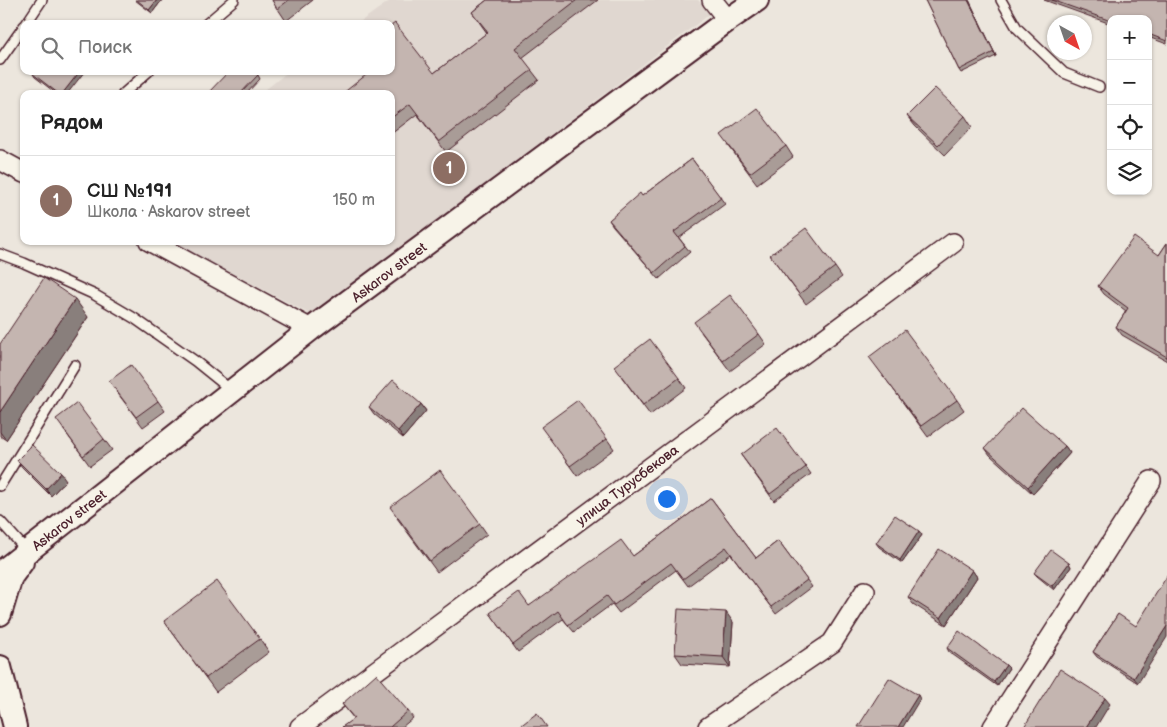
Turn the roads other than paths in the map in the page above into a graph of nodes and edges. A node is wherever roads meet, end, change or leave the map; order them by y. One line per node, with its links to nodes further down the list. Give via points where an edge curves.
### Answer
1 (42, 0): 6 (lane)
2 (234, 0): 7 (lane)
3 (712, 0): 8 (street)
4 (757, 0): 8 (street, Askarov street)
5 (1001, 0): 12 (lane, via 1017,28 1064,73)
6 (28, 20)
7 (211, 20)
8 (728, 20): 19 (street, Askarov street)
9 (20, 32): 10 (lane)
10 (0, 60)
11 (144, 75): 13 (lane)
12 (1099, 86)
13 (128, 90)
14 (0, 160): 15 (street)
15 (20, 171)
16 (953, 243): 32 (street, улица Турусбекова)
17 (156, 245): 19 (street)
18 (0, 254): 21 (lane, via 95,295 134,318)
19 (311, 330): 21 (street, Askarov street)
20 (75, 365): 23 (lane)
21 (233, 391): 25 (street, Askarov street)
22 (1152, 481): 34 (street)
23 (0, 486)
24 (0, 521): 25 (lane)
25 (28, 552): 26 (street, Askarov street); 28 (street, via 11,577)
26 (0, 574)
27 (865, 591): 33 (street, via 832,644)
28 (0, 614)
29 (0, 667): 30 (street, via 7,700); 31 (street)
30 (0, 725)
31 (16, 727)
32 (300, 727)
33 (708, 727)
34 (993, 727)

